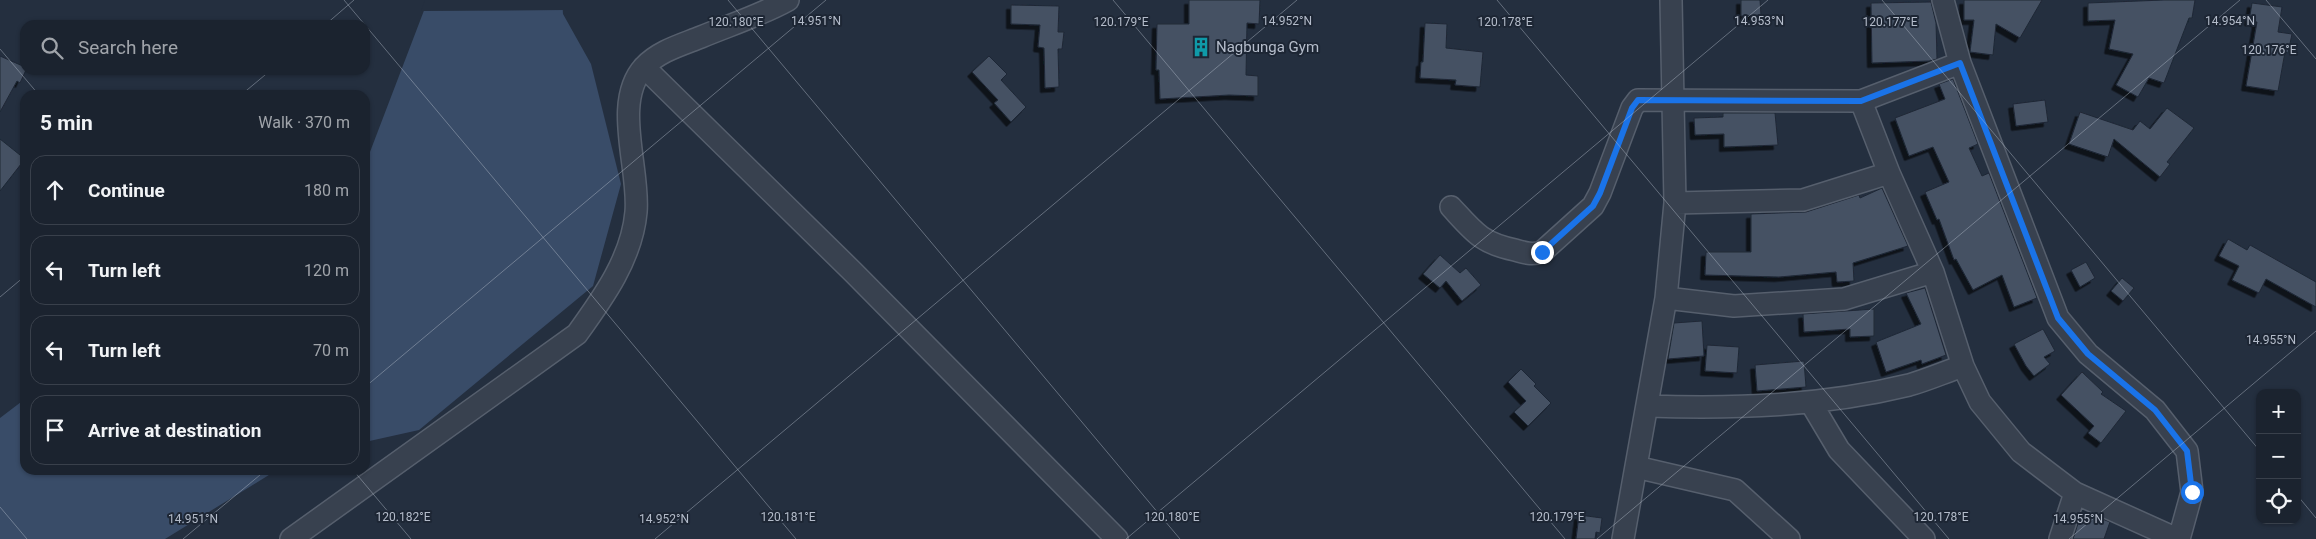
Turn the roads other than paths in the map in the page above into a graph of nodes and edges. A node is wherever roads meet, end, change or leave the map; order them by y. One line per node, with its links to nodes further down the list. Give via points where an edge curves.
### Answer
1 (788, 0): 5 (street, via 771,10 665,51)
2 (1671, 0): 6 (street)
3 (1942, 0): 4 (street)
4 (1960, 63): 7 (street); 24 (street, via 2058,318 2088,354 2155,410 2187,451 2192,492)
5 (644, 67): 18 (street, via 632,88 628,112 636,212 627,251 607,292 577,334); 19 (street)
6 (1673, 101): 7 (street); 9 (street); 10 (street, via 1638,100 1634,104 1593,206 1542,252 1532,254 1496,246 1479,237)
7 (1861, 101): 8 (street)
8 (1889, 173): 9 (street, via 1803,200); 11 (street)
9 (1675, 204): 12 (street)
10 (1451, 208)
11 (1932, 272): 12 (street, via 1844,299 1734,306); 13 (street)
12 (1666, 298): 15 (street)
13 (1963, 366): 14 (street, via 1910,384); 17 (street, via 1980,402 2021,452)
14 (1811, 403): 15 (street, via 1756,407); 22 (street, via 1839,450)
15 (1648, 406): 16 (street)
16 (1636, 467): 20 (street); 21 (street, via 1736,490)
17 (2075, 493): 23 (street); 24 (street)
18 (291, 539)
19 (1118, 539)
20 (1623, 539)
21 (1789, 539)
22 (1924, 539)
23 (2060, 539)
24 (2178, 539)

